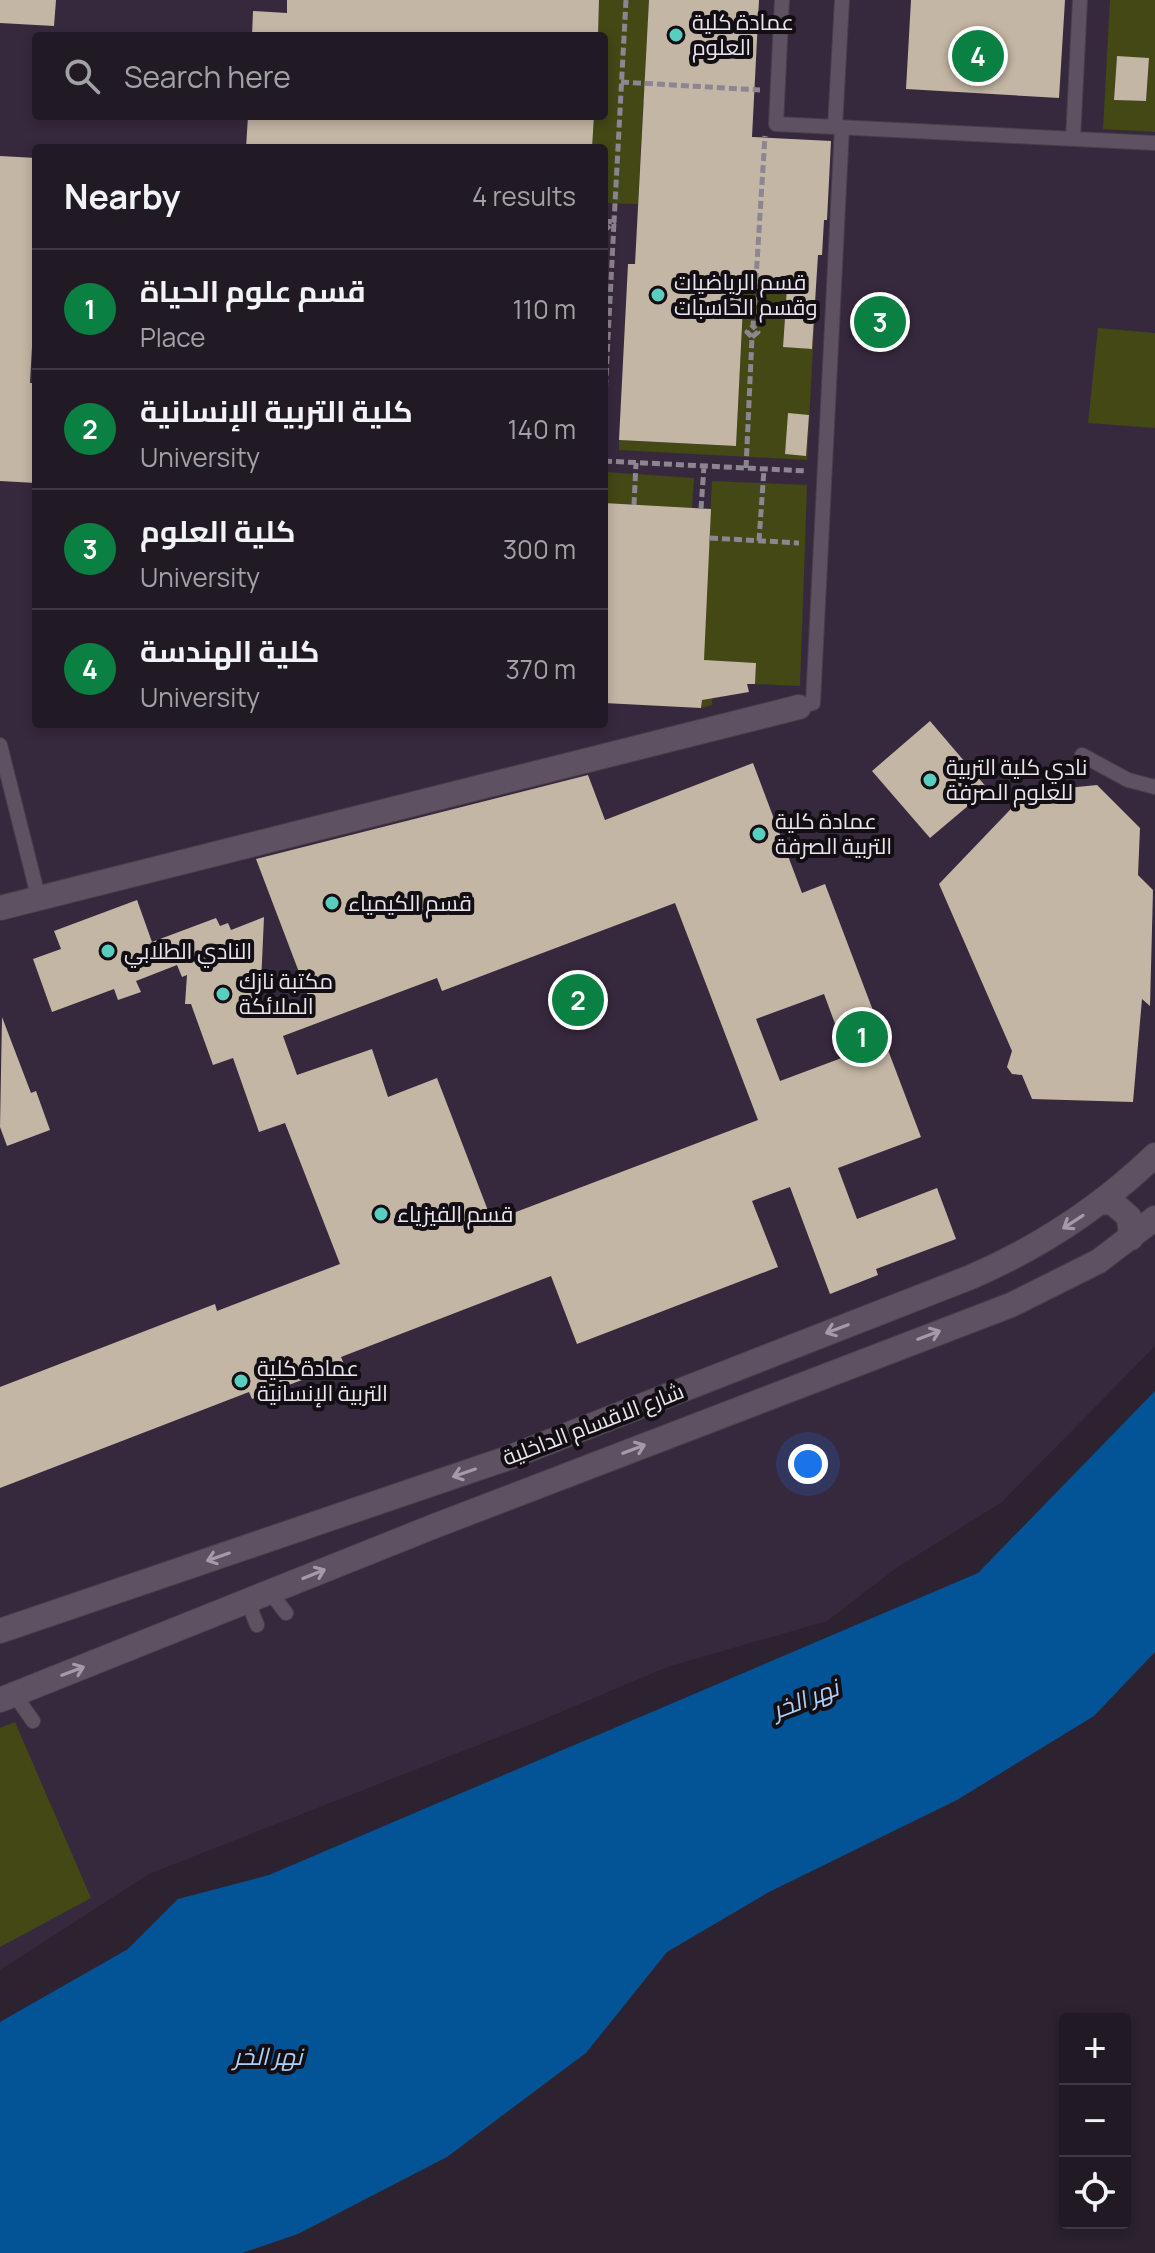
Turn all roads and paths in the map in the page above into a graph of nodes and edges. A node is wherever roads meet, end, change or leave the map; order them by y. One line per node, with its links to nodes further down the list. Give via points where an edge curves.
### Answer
1 (626, 0): 5 (path)
2 (782, 0): 6 (lane)
3 (842, 0): 8 (lane)
4 (1080, 0): 9 (lane)
5 (621, 82): 6 (path); 12 (path)
6 (778, 91): 7 (lane)
7 (776, 124): 8 (lane); 18 (path, via 762,138 753,326 758,332 752,337)
8 (838, 127): 9 (lane); 20 (lane)
9 (1073, 139): 10 (lane)
10 (1155, 143)
11 (608, 221): 12 (path)
12 (614, 222): 13 (path); 14 (path)
13 (608, 227)
14 (608, 303)
15 (608, 461): 16 (path)
16 (636, 463): 17 (path); 21 (path)
17 (704, 466): 18 (path); 22 (path)
18 (746, 468): 19 (path)
19 (764, 469): 20 (path); 24 (path)
20 (824, 472): 26 (lane, via 813,703)
21 (634, 505)
22 (701, 509)
23 (710, 538): 24 (path)
24 (759, 541): 25 (path)
25 (799, 543)
26 (799, 707): 30 (street)
27 (0, 745): 30 (lane)
28 (1082, 755): 29 (lane, via 1128,780)
29 (1155, 787)
30 (38, 896): 31 (street)
31 (0, 908)
32 (1155, 1155): 33 (street, شارع الاقسام الداخلية)
33 (1102, 1202): 35 (street, via 1129,1217); 38 (street, شارع الاقسام الداخلية, one-way to 38, via 1005,1263 537,1446)
34 (1155, 1218): 35 (street, شارع الاقسام الداخلية)
35 (1131, 1238): 36 (street, شارع الاقسام الداخلية, one-way to 35, via 1011,1305)
36 (258, 1606): 37 (lane); 39 (street, شارع الاقسام الداخلية, one-way to 36)
37 (286, 1613)
38 (0, 1631)
39 (7, 1697): 40 (lane)
40 (33, 1721)

